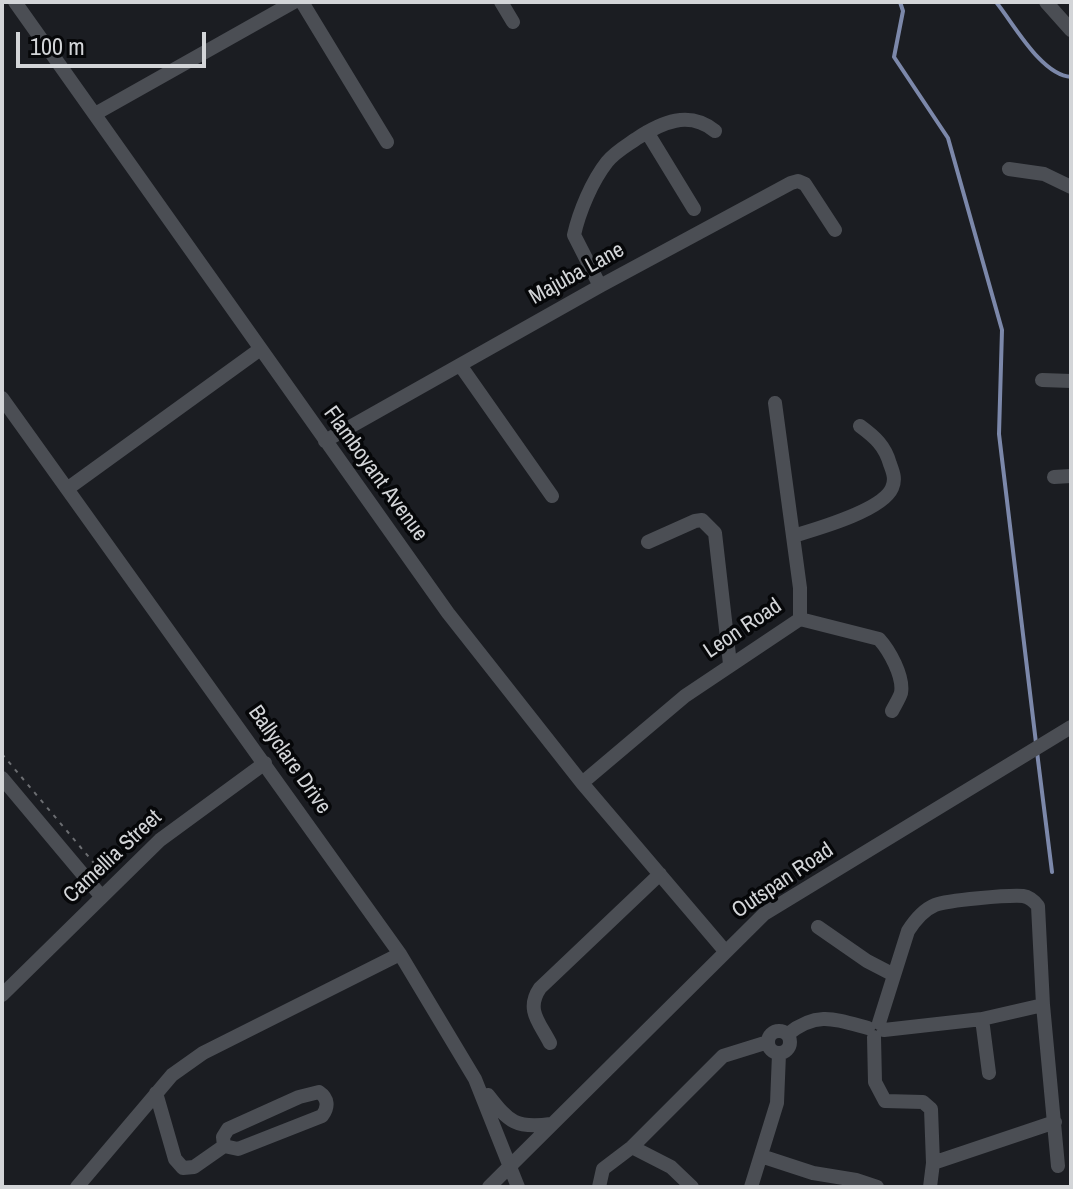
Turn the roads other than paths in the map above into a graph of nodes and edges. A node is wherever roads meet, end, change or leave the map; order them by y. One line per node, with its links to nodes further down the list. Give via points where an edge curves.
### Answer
1 (15, 2): 8 (street, Flamboyant Avenue)
2 (294, 2): 8 (street)
3 (302, 2): 11 (street)
4 (501, 2): 6 (street)
5 (1046, 2): 7 (street)
6 (513, 22)
7 (1071, 30)
8 (95, 114): 17 (street, Flamboyant Avenue)
9 (715, 131): 10 (street, via 678,119)
10 (647, 132): 14 (street); 16 (street, via 606,163 576,228 576,243)
11 (387, 142)
12 (1009, 169): 13 (street, via 1044,174)
13 (1071, 187)
14 (694, 209)
15 (835, 230): 16 (street, Majuba Lane, via 798,181)
16 (600, 286): 18 (street, Majuba Lane)
17 (259, 350): 24 (street, Flamboyant Avenue); 27 (street)
18 (460, 365): 24 (street, Majuba Lane); 28 (street)
19 (1042, 380): 20 (street)
20 (1071, 381)
21 (2, 398): 27 (street, Ballyclare Drive)
22 (775, 403): 29 (street, Leon Road)
23 (860, 426): 29 (street, via 886,450 894,475 891,490 835,524)
24 (325, 441): 37 (street, Flamboyant Avenue, via 448,613)
25 (1071, 476): 26 (street)
26 (1054, 477)
27 (67, 489): 35 (street, Ballyclare Drive)
28 (552, 496)
29 (793, 536): 31 (street, Leon Road)
30 (648, 542): 32 (street, via 702,520 715,533)
31 (800, 619): 32 (street, Leon Road); 33 (street, via 879,639 888,648 901,683)
32 (730, 664): 37 (street, Leon Road)
33 (892, 711)
34 (1071, 727): 41 (street, Outspan Road, via 778,905)
35 (265, 763): 39 (street, Camellia Street, via 178,825); 42 (street, Ballyclare Drive)
36 (2, 778): 39 (street)
37 (582, 783): 38 (street, Flamboyant Avenue)
38 (660, 874): 41 (street, Flamboyant Avenue); 50 (street, via 533,998)
39 (101, 896): 44 (street, Camellia Street)
40 (818, 927): 43 (street)
41 (725, 951): 56 (street, Outspan Road)
42 (400, 954): 53 (street, Ballyclare Drive); 54 (street, via 193,1059)
43 (894, 975): 45 (street, via 908,931 926,910 944,903 1023,896 1038,906); 47 (street)
44 (2, 995)
45 (1043, 1005): 46 (street); 55 (street)
46 (982, 1019): 47 (street); 52 (street)
47 (876, 1030): 48 (street, via 829,1018 810,1021); 60 (street, via 875,1082 885,1101 923,1102 931,1109)
48 (788, 1034): 49 (street, via 775,1032); 51 (street, via 790,1047)
49 (768, 1042): 51 (street); 58 (street, via 723,1056)
50 (550, 1043)
51 (779, 1054): 59 (street, via 777,1103)
52 (989, 1073)
53 (475, 1079): 56 (street, via 511,1122); 61 (street, Ballyclare Drive)
54 (156, 1093): 57 (street, via 175,1159 183,1168 194,1167); 63 (street)
55 (1055, 1122): 60 (street); 62 (street)
56 (551, 1124): 61 (street, Outspan Road)
57 (224, 1146): 57 (street, via 228,1129 299,1097 319,1092 326,1102 322,1116 238,1149)
58 (632, 1147): 66 (street, via 603,1169); 67 (street, via 671,1167)
59 (761, 1156): 68 (street); 69 (street)
60 (933, 1163): 70 (street)
61 (511, 1165): 64 (street, Outspan Road); 65 (street, Ballyclare Drive)
62 (1058, 1166)
63 (77, 1187)
64 (489, 1187)
65 (518, 1187)
66 (599, 1187)
67 (692, 1187)
68 (751, 1187)
69 (877, 1187)
70 (930, 1187)

